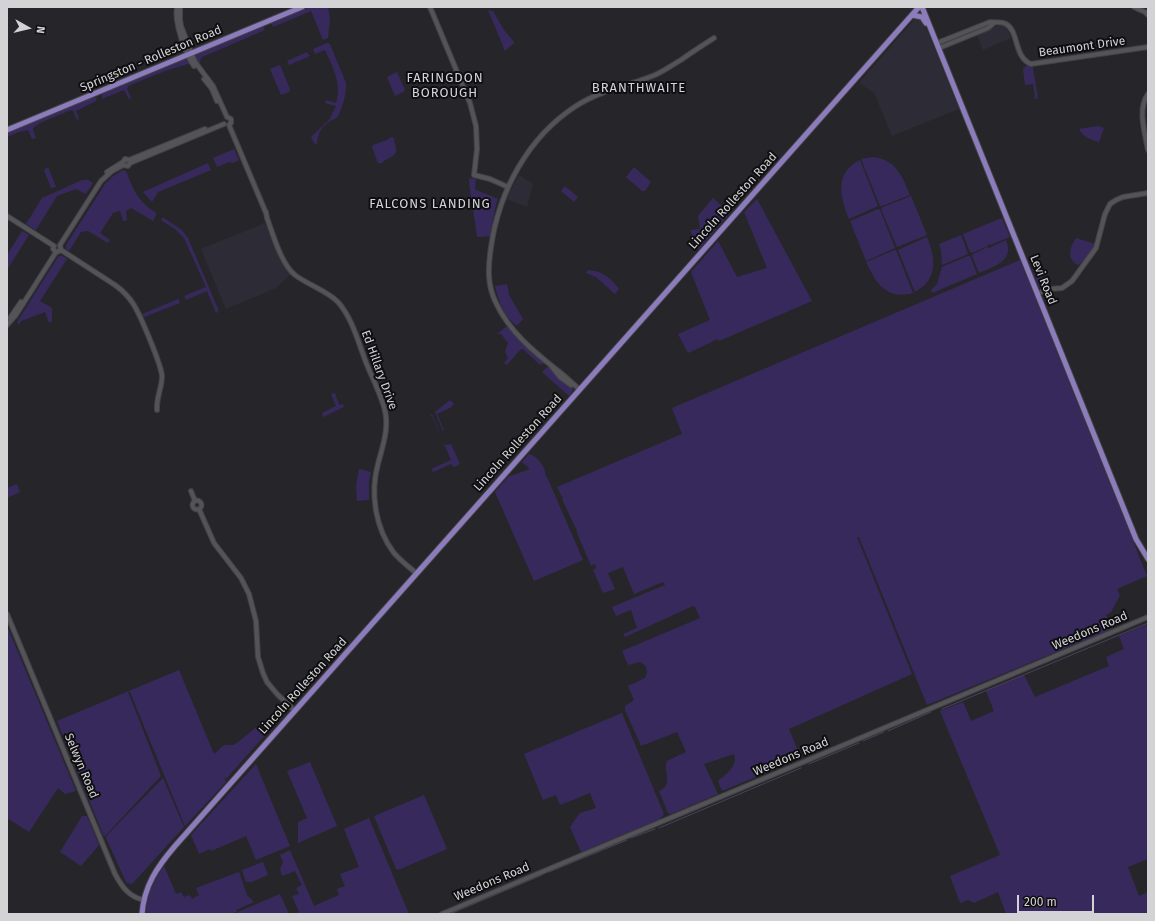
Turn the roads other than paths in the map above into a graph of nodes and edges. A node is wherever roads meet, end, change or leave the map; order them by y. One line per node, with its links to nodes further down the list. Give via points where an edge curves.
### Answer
1 (177, 7): 17 (street, via 176,20)
2 (180, 7): 17 (street, via 181,26)
3 (302, 7): 17 (main road, Springston - Rolleston Road)
4 (430, 7): 23 (street, via 470,103 476,126 474,175)
5 (919, 7): 9 (main road, Lincoln Rolleston Road)
6 (922, 7): 11 (main road, Levi Road)
7 (1134, 7): 8 (street)
8 (1148, 15)
9 (912, 16): 11 (main road, via 922,17); 30 (main road, Lincoln Rolleston Road)
10 (994, 23): 12 (street, via 988,22); 13 (street); 16 (street, Beaumont Drive, via 1003,23 1009,27 1022,57 1031,64)
11 (930, 26): 15 (main road, Levi Road)
12 (967, 31): 13 (street); 15 (street)
13 (968, 36): 15 (street)
14 (714, 38): 23 (street, via 662,72 599,93 571,110 544,133 527,154)
15 (938, 45): 27 (main road, Levi Road)
16 (1148, 47)
17 (190, 54): 19 (street, via 196,69 212,89); 21 (main road, Springston - Rolleston Road)
18 (1148, 94): 22 (street, via 1142,109)
19 (225, 120): 20 (street); 20 (street, Ed Hillary Drive, via 231,119); 26 (street, via 130,162 126,159 102,181)
20 (229, 125): 34 (street, Ed Hillary Drive, via 286,258 301,278 333,297 343,308 352,327 383,402 386,416 374,488 376,511 385,537 394,552)
21 (7, 130)
22 (1148, 150)
23 (508, 187): 30 (street, via 492,240 490,287 498,309 515,333 552,366 560,377)
24 (1148, 193): 27 (street, via 1122,197 1110,204 1096,248 1072,281 1062,288)
25 (7, 216): 26 (street)
26 (57, 248): 28 (street); 29 (street, via 16,315); 31 (street, via 115,285 135,306 161,369 162,381)
27 (1038, 293): 33 (main road, Levi Road, via 1136,539)
28 (7, 321)
29 (7, 325)
30 (579, 390): 34 (main road, Lincoln Rolleston Road)
31 (156, 410)
32 (191, 491): 37 (street, via 195,501 201,503 199,509 214,543 241,578 249,594 256,621 258,657 267,682)
33 (1148, 559)
34 (416, 574): 37 (main road, Lincoln Rolleston Road)
35 (7, 614): 38 (street, Selwyn Road, via 115,874 126,891)
36 (1148, 617): 40 (street, Weedons Road)
37 (295, 710): 38 (main road, Lincoln Rolleston Road, via 162,861 151,880)
38 (144, 900): 39 (main road)
39 (142, 914)
40 (442, 914)

